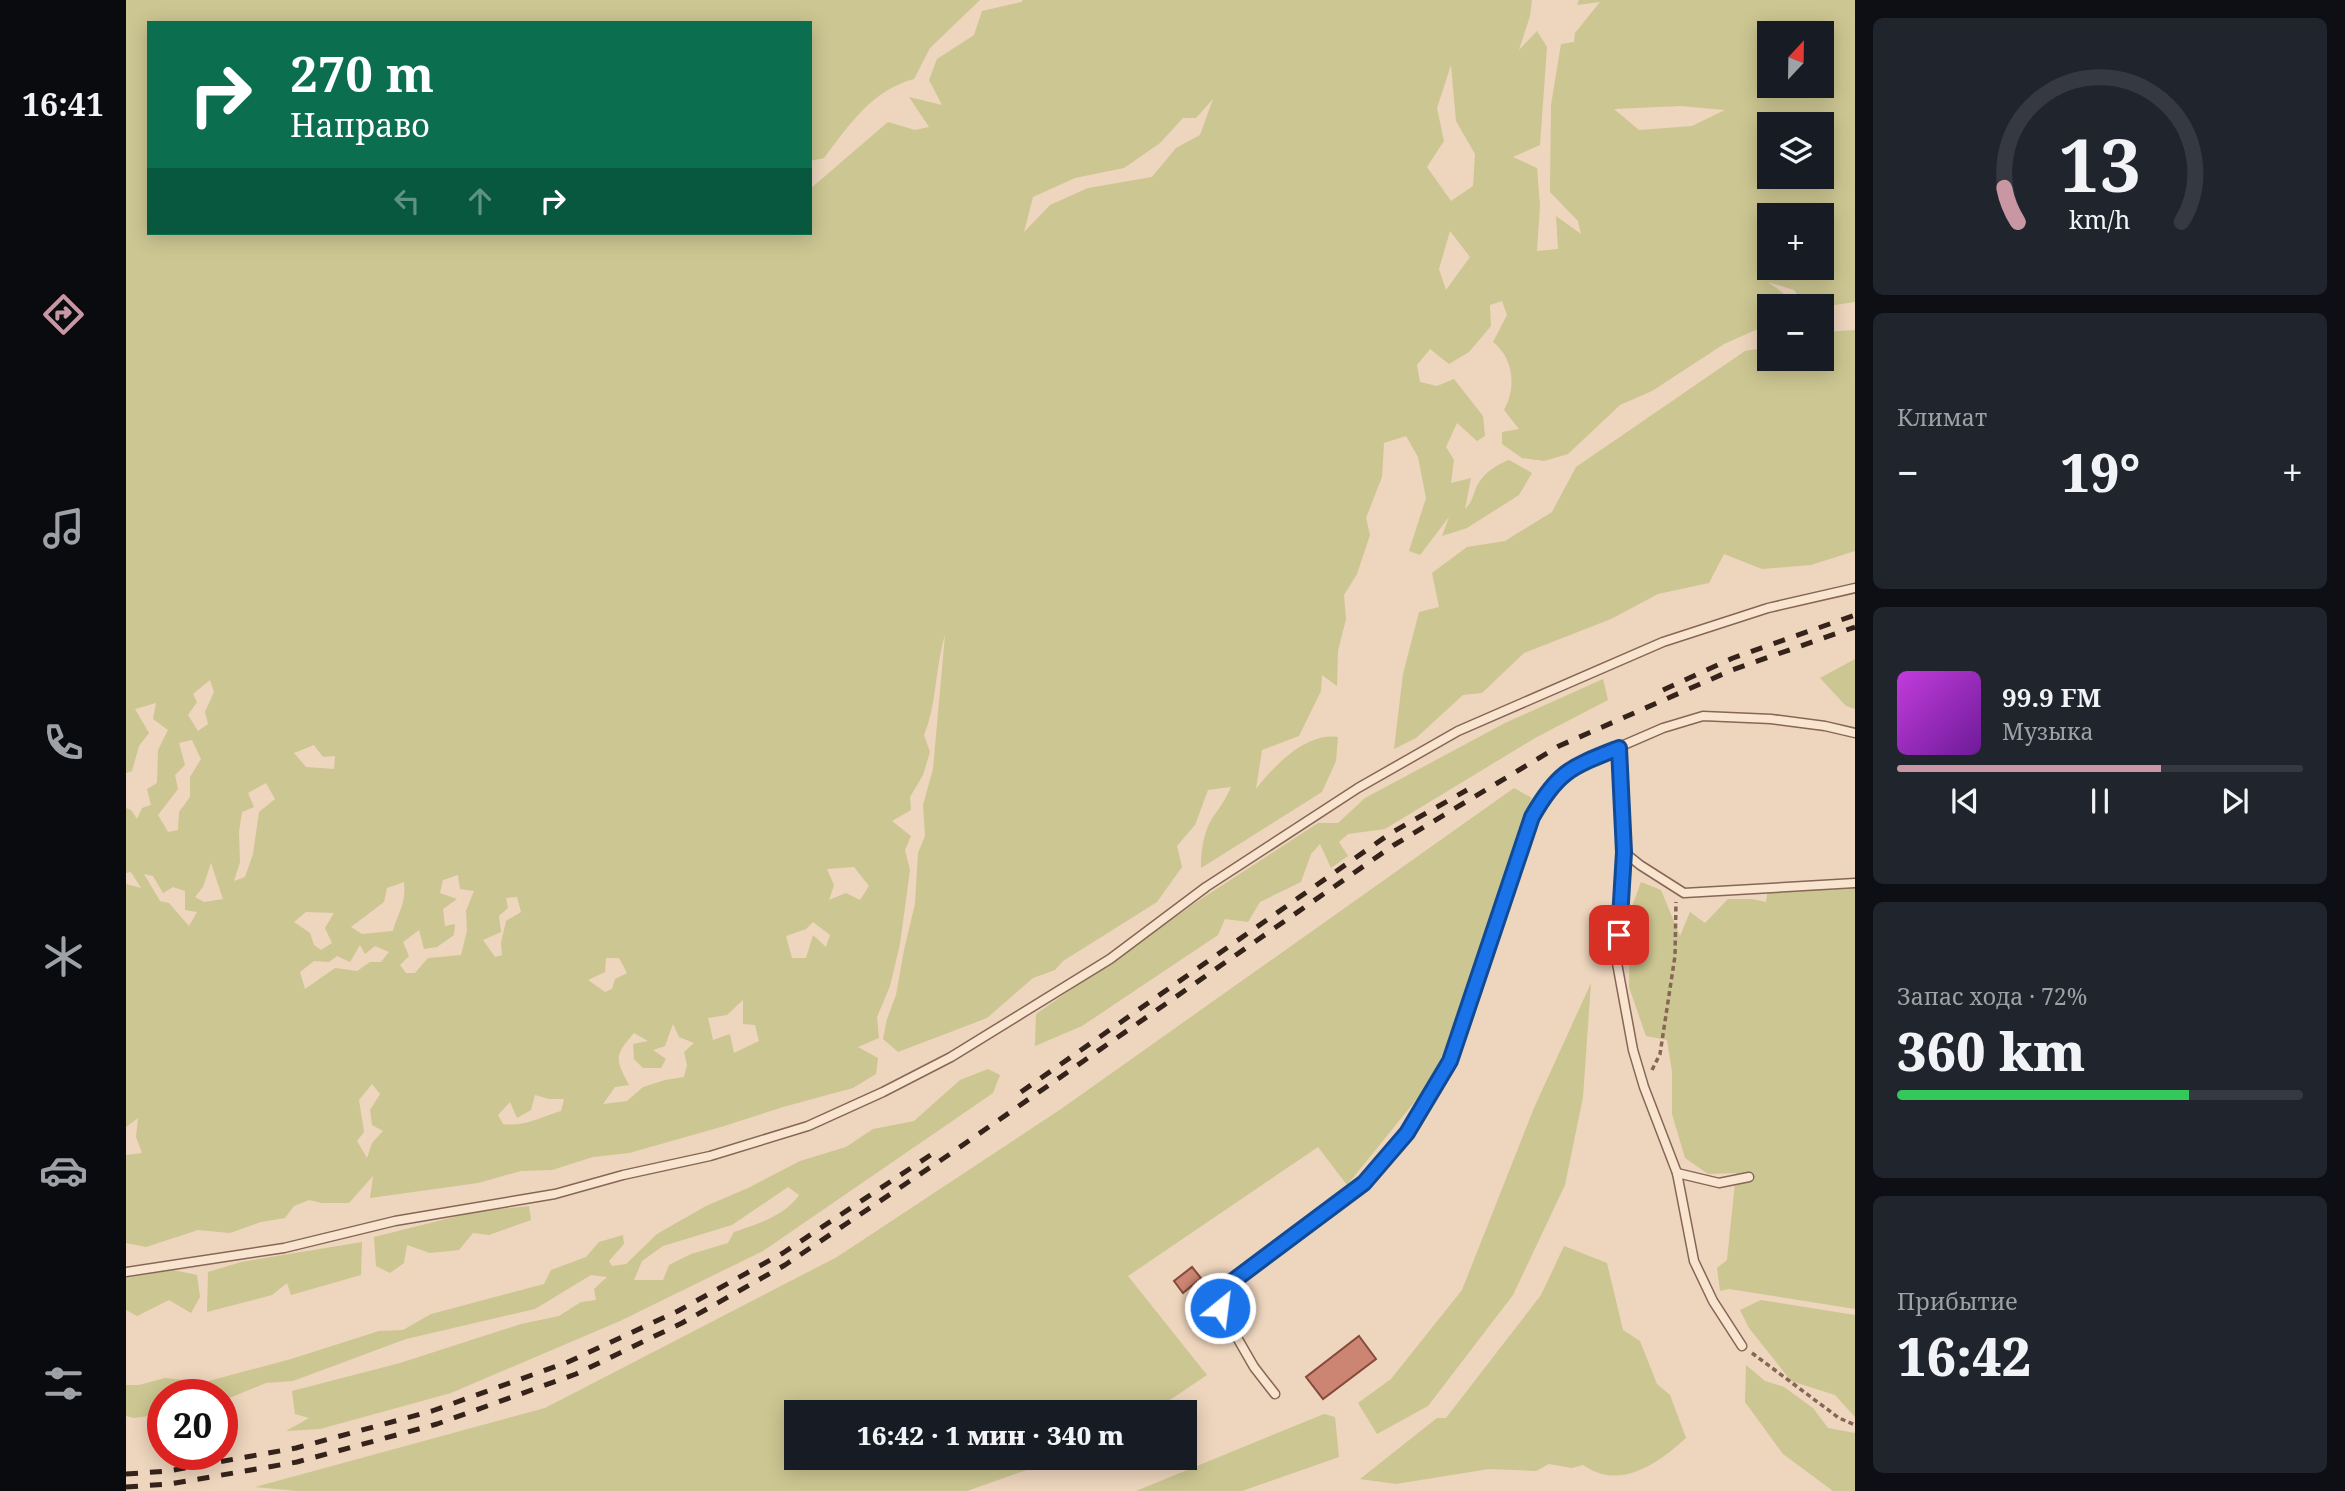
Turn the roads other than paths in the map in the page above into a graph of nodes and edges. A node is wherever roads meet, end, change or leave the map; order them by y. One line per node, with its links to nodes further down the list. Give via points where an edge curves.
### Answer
1 (1855, 588): 8 (lane, via 1768,608 1663,642 1458,731 1358,788 1206,887 1110,959 951,1057 808,1126 710,1156 555,1194 395,1221 284,1248)
2 (1855, 733): 3 (lane, via 1772,719 1703,716)
3 (1619, 748): 4 (lane); 10 (lane, via 1573,766 1548,790 1532,817 1450,1061 1407,1133 1364,1183 1225,1287 1220,1308)
4 (1624, 852): 5 (lane, via 1684,893); 6 (lane, via 1617,963 1633,1050)
5 (1855, 883)
6 (1677, 1173): 7 (lane, via 1719,1183); 9 (lane, via 1693,1261)
7 (1749, 1177)
8 (126, 1272)
9 (1742, 1346)
10 (1275, 1394)

